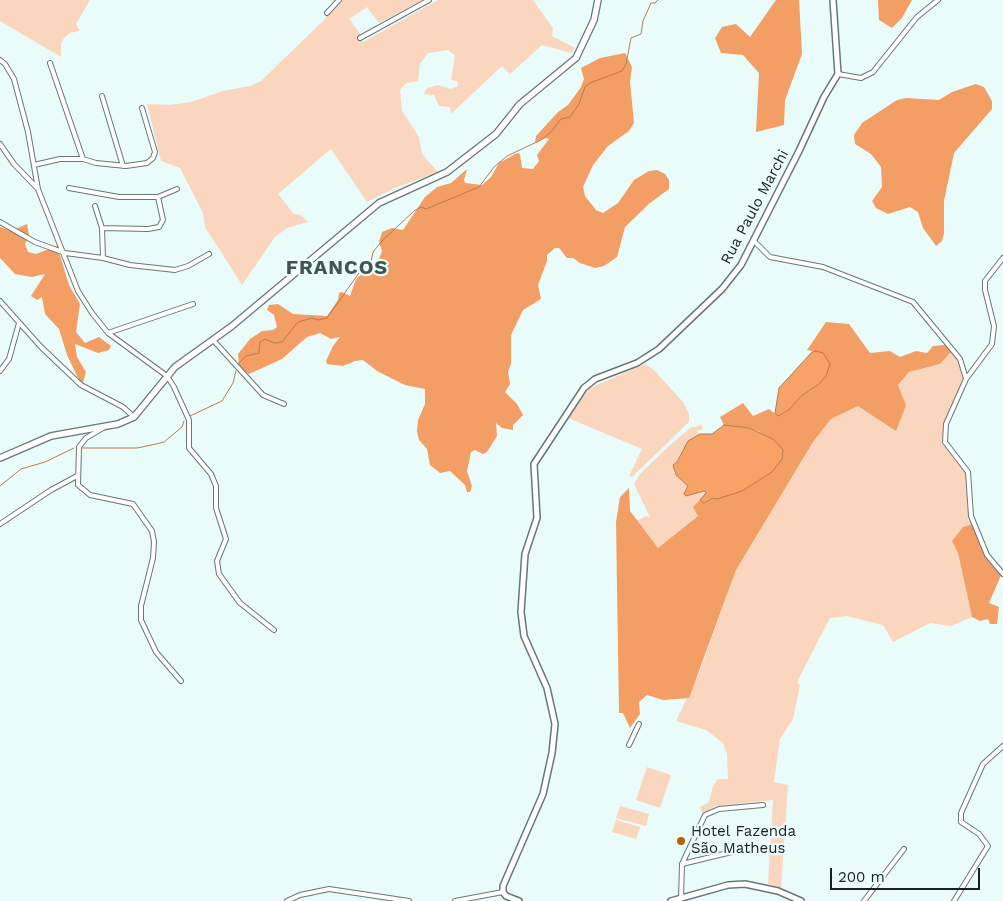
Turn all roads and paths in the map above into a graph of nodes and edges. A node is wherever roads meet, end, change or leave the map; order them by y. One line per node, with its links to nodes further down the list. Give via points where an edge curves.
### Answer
1 (339, 0): 6 (street)
2 (429, 0): 7 (street)
3 (598, 0): 33 (main road, via 594,20 576,58 520,104 496,134 447,172 379,203)
4 (833, 0): 10 (street)
5 (938, 0): 10 (street, via 918,17 873,72 861,78)
6 (327, 12)
7 (360, 38)
8 (0, 60): 15 (street, via 14,79)
9 (50, 63): 14 (street)
10 (838, 74): 24 (street, Rua Paulo Marchi, via 817,110)
11 (102, 96): 16 (street)
12 (142, 108): 16 (street, via 155,152 153,158 143,164)
13 (0, 144): 18 (street)
14 (83, 158): 15 (street); 16 (street)
15 (34, 165): 18 (street)
16 (123, 166)
17 (68, 188): 20 (street, via 119,197)
18 (38, 189): 25 (street)
19 (177, 189): 20 (street)
20 (158, 197): 23 (street, via 163,220 159,226 148,229)
21 (95, 206): 23 (street)
22 (0, 222): 25 (street, via 28,239)
23 (102, 228): 27 (street)
24 (754, 241): 36 (street, via 770,257 823,267 913,302 960,359); 53 (street, Rua Paulo Marchi, via 722,289 659,349 637,363 595,379 584,388 534,464 537,518 525,554 521,612 524,636 547,688 555,724 543,794)
25 (65, 253): 27 (street); 32 (street, via 68,270 78,291)
26 (209, 254): 27 (street, via 175,270)
27 (103, 258)
28 (1003, 258): 36 (street, via 985,281 994,326 992,344)
29 (0, 301): 31 (street)
30 (193, 304): 32 (street)
31 (19, 324): 34 (street, via 9,359); 38 (street, via 81,385)
32 (108, 333): 35 (street)
33 (213, 340): 35 (main road); 37 (street, via 263,395)
34 (0, 371)
35 (167, 376): 38 (main road); 44 (street, via 189,420 189,448 214,478 216,508 226,539 217,561 218,574 240,604)
36 (966, 379): 43 (street, via 946,424 945,442 968,472 971,516 988,555)
37 (284, 404)
38 (134, 417): 39 (main road)
39 (107, 426): 40 (main road, via 51,436); 41 (street, via 81,442)
40 (1, 455)
41 (77, 476): 42 (street); 45 (street, via 78,485 90,495 133,504 152,531 153,558 141,606 141,620 156,652)
42 (0, 524)
43 (1003, 574)
44 (274, 630)
45 (181, 681)
46 (639, 724): 47 (street)
47 (629, 745)
48 (1003, 746): 62 (street, via 982,764 961,813 961,822 979,834 988,846)
49 (763, 805): 52 (street, via 710,811 702,820)
50 (904, 849): 61 (street)
51 (763, 851): 52 (street, via 740,850)
52 (682, 864): 54 (street)
53 (502, 892): 57 (street); 58 (street)
54 (681, 898): 59 (street); 60 (street, via 728,885 745,884 778,891)
55 (287, 901): 56 (street, via 329,889)
56 (409, 901)
57 (455, 901)
58 (519, 901)
59 (671, 901)
60 (801, 901)
61 (864, 901)
62 (954, 901)

